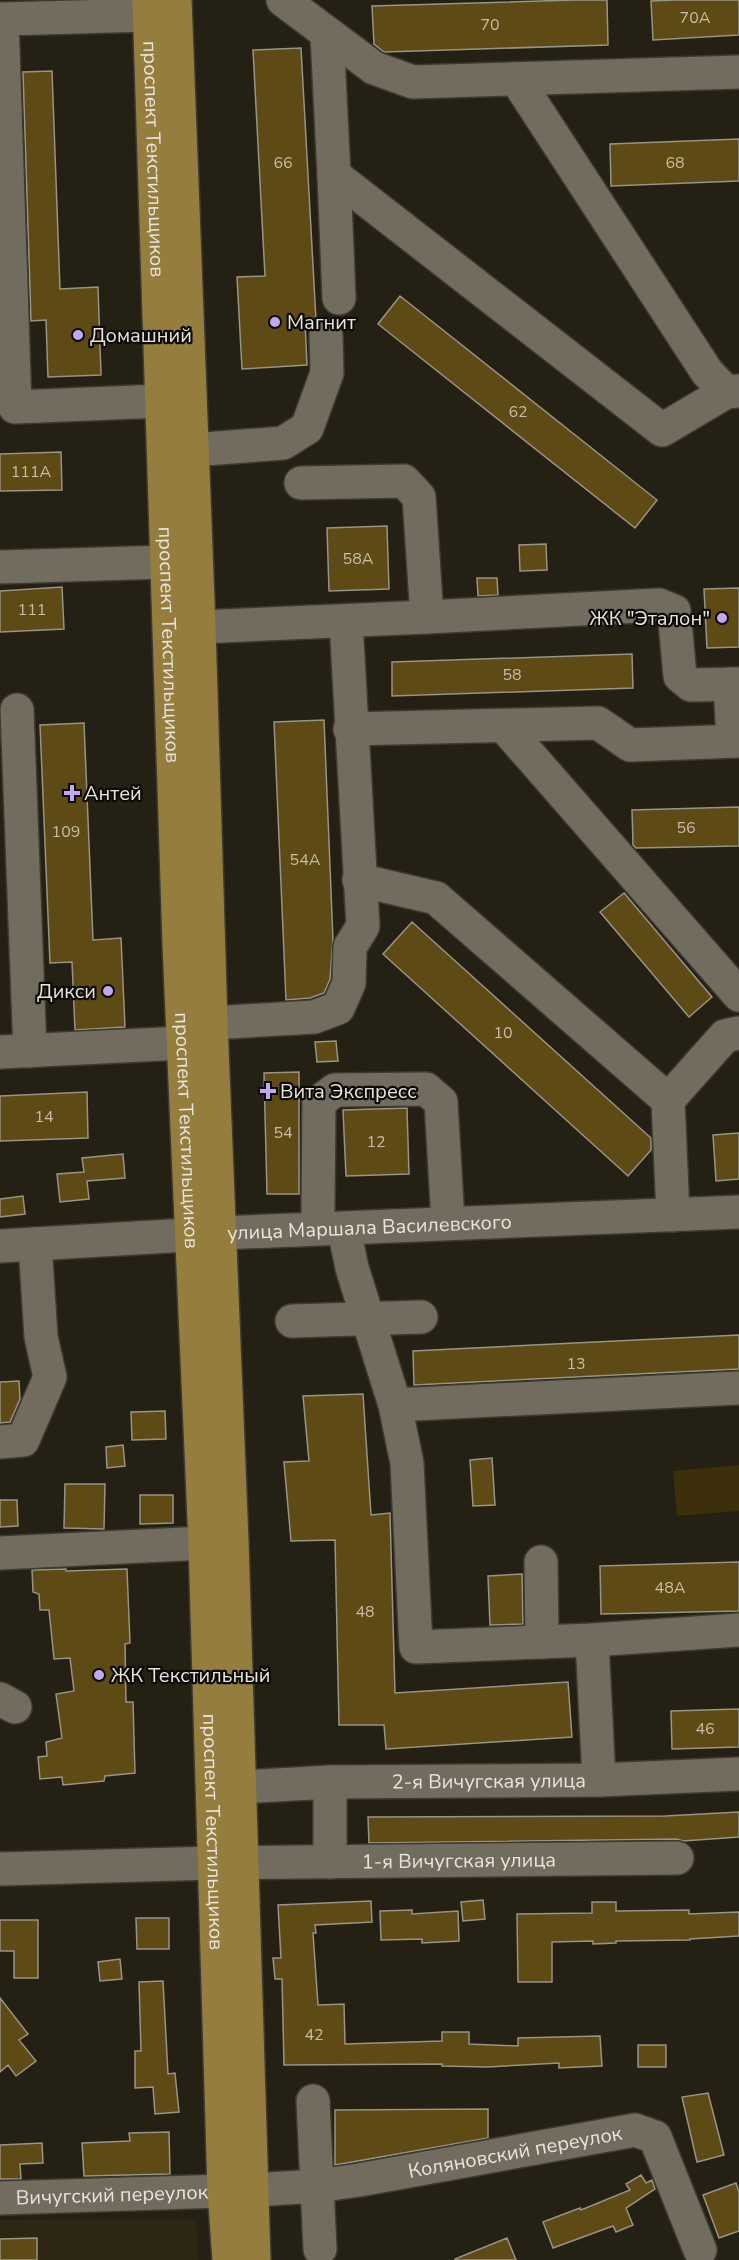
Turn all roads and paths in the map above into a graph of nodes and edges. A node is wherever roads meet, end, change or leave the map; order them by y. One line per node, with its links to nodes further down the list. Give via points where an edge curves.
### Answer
1 (283, 0): 4 (street)
2 (158, 5): 3 (street); 13 (main road, проспект Текстильщиков); 14 (main road, проспект Текстильщиков)
3 (1, 14): 7 (street)
4 (327, 35): 6 (street, via 374,68 413,82); 8 (street)
5 (739, 72): 6 (street)
6 (517, 80): 12 (street, via 707,372)
7 (2, 85): 9 (street)
8 (334, 175): 10 (street); 12 (street, via 662,430)
9 (6, 295): 13 (street, via 15,407)
10 (339, 298)
11 (326, 336): 14 (street, via 327,373 307,428 283,443)
12 (732, 391)
13 (161, 401): 16 (main road, проспект Текстильщиков)
14 (192, 450): 20 (main road, проспект Текстильщиков)
15 (301, 483): 18 (street, via 404,481 419,497)
16 (167, 562): 17 (street); 31 (main road, проспект Текстильщиков)
17 (0, 567)
18 (427, 616): 19 (street); 21 (street, via 659,605 674,611 680,676 691,685)
19 (346, 621): 20 (street); 24 (street)
20 (199, 627): 29 (main road, проспект Текстильщиков)
21 (735, 684): 25 (street)
22 (17, 710): 26 (street)
23 (504, 726): 24 (street); 25 (street, via 598,723 630,745); 28 (street)
24 (350, 729): 27 (street)
25 (736, 741)
26 (12, 878): 32 (street)
27 (359, 880): 29 (street, via 363,926 350,946 350,983 338,1008 314,1017); 33 (street, via 436,898)
28 (739, 995)
29 (211, 1023): 39 (main road, проспект Текстильщиков)
30 (739, 1033): 33 (street, via 725,1036)
31 (183, 1043): 32 (street); 39 (main road, проспект Текстильщиков)
32 (15, 1052)
33 (668, 1100): 37 (street)
34 (447, 1205): 35 (street, via 441,1102 426,1089 335,1090 319,1102)
35 (318, 1210)
36 (739, 1212): 37 (street, улица Маршала Василевского)
37 (673, 1215): 38 (street, улица Маршала Василевского)
38 (344, 1228): 39 (street, улица Маршала Василевского); 43 (street)
39 (206, 1234): 40 (street, улица Маршала Василевского); 48 (main road, проспект Текстильщиков); 57 (main road, проспект Текстильщиков, via 232,1541)
40 (35, 1244): 41 (street, улица Маршала Василевского); 47 (street, via 41,1337 50,1377)
41 (0, 1246)
42 (421, 1317): 43 (street)
43 (368, 1320): 44 (street); 46 (street)
44 (292, 1321)
45 (739, 1388): 46 (street)
46 (395, 1405): 53 (street, via 407,1464 416,1647)
47 (8, 1446)
48 (205, 1543): 49 (street); 60 (main road, проспект Текстильщиков)
49 (0, 1553)
50 (541, 1562): 53 (street)
51 (739, 1630): 52 (street)
52 (592, 1640): 53 (street); 55 (street)
53 (542, 1642)
54 (739, 1774): 55 (street, 2-я Вичугская улица)
55 (599, 1780): 56 (street, 2-я Вичугская улица)
56 (330, 1782): 57 (street, 2-я Вичугская улица); 59 (street)
57 (238, 1787): 60 (main road, проспект Текстильщиков)
58 (677, 1858): 59 (street, 1-я Вичугская улица)
59 (330, 1862): 60 (street, 1-я Вичугская улица)
60 (227, 1863): 61 (street, 1-я Вичугская улица); 64 (main road, проспект Текстильщиков)
61 (0, 1869)
62 (313, 2101): 63 (street)
63 (318, 2186): 64 (street, Коляновский переулок); 66 (street); 67 (street, Коляновский переулок, via 635,2130 655,2137)
64 (238, 2190): 65 (street, Вичугский переулок); 68 (main road, проспект Текстильщиков); 69 (main road, проспект Текстильщиков)
65 (0, 2198)
66 (320, 2249)
67 (700, 2250)
68 (229, 2260)
69 (254, 2260)

